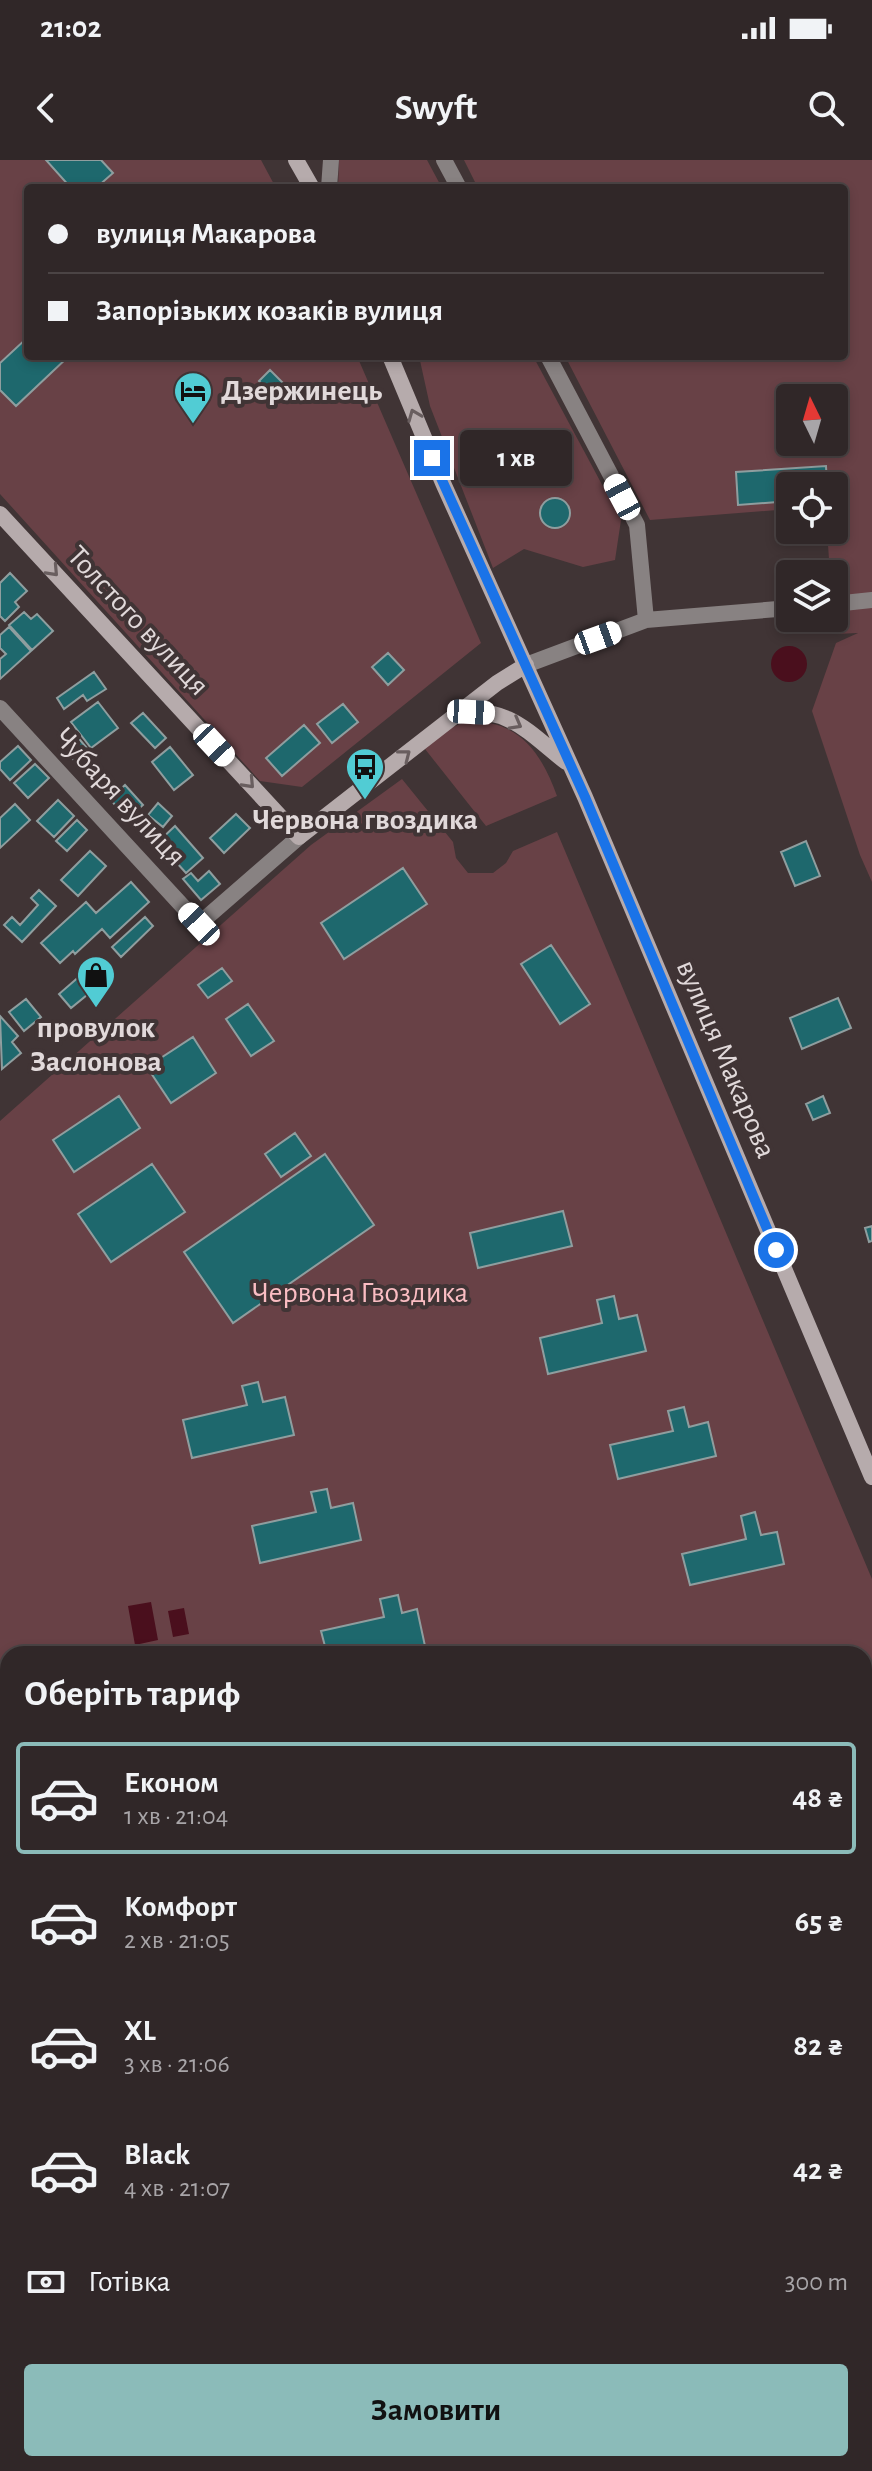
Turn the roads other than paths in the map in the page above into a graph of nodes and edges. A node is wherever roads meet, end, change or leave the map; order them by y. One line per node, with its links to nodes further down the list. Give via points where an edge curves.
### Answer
1 (296, 160): 4 (main road)
2 (331, 160): 5 (street)
3 (444, 160): 6 (street)
4 (310, 184)
5 (329, 184)
6 (457, 184)
7 (392, 360): 14 (main road, вулиця Макарова, one-way to 7)
8 (550, 360): 13 (street, via 637,525)
9 (0, 514): 18 (main road, Толстого вулиця, one-way to 18)
10 (872, 600): 11 (street)
11 (848, 603)
12 (776, 609): 13 (street)
13 (646, 620): 14 (street)
14 (526, 665): 16 (main road); 17 (main road, вулиця Макарова)
15 (0, 708): 18 (street, Чубаря вулиця, via 199,924)
16 (452, 718): 17 (main road, one-way to 17, via 471,712 518,722); 18 (main road, one-way to 16)
17 (569, 764): 19 (main road, вулиця Макарова)
18 (299, 837)
19 (872, 1477)

